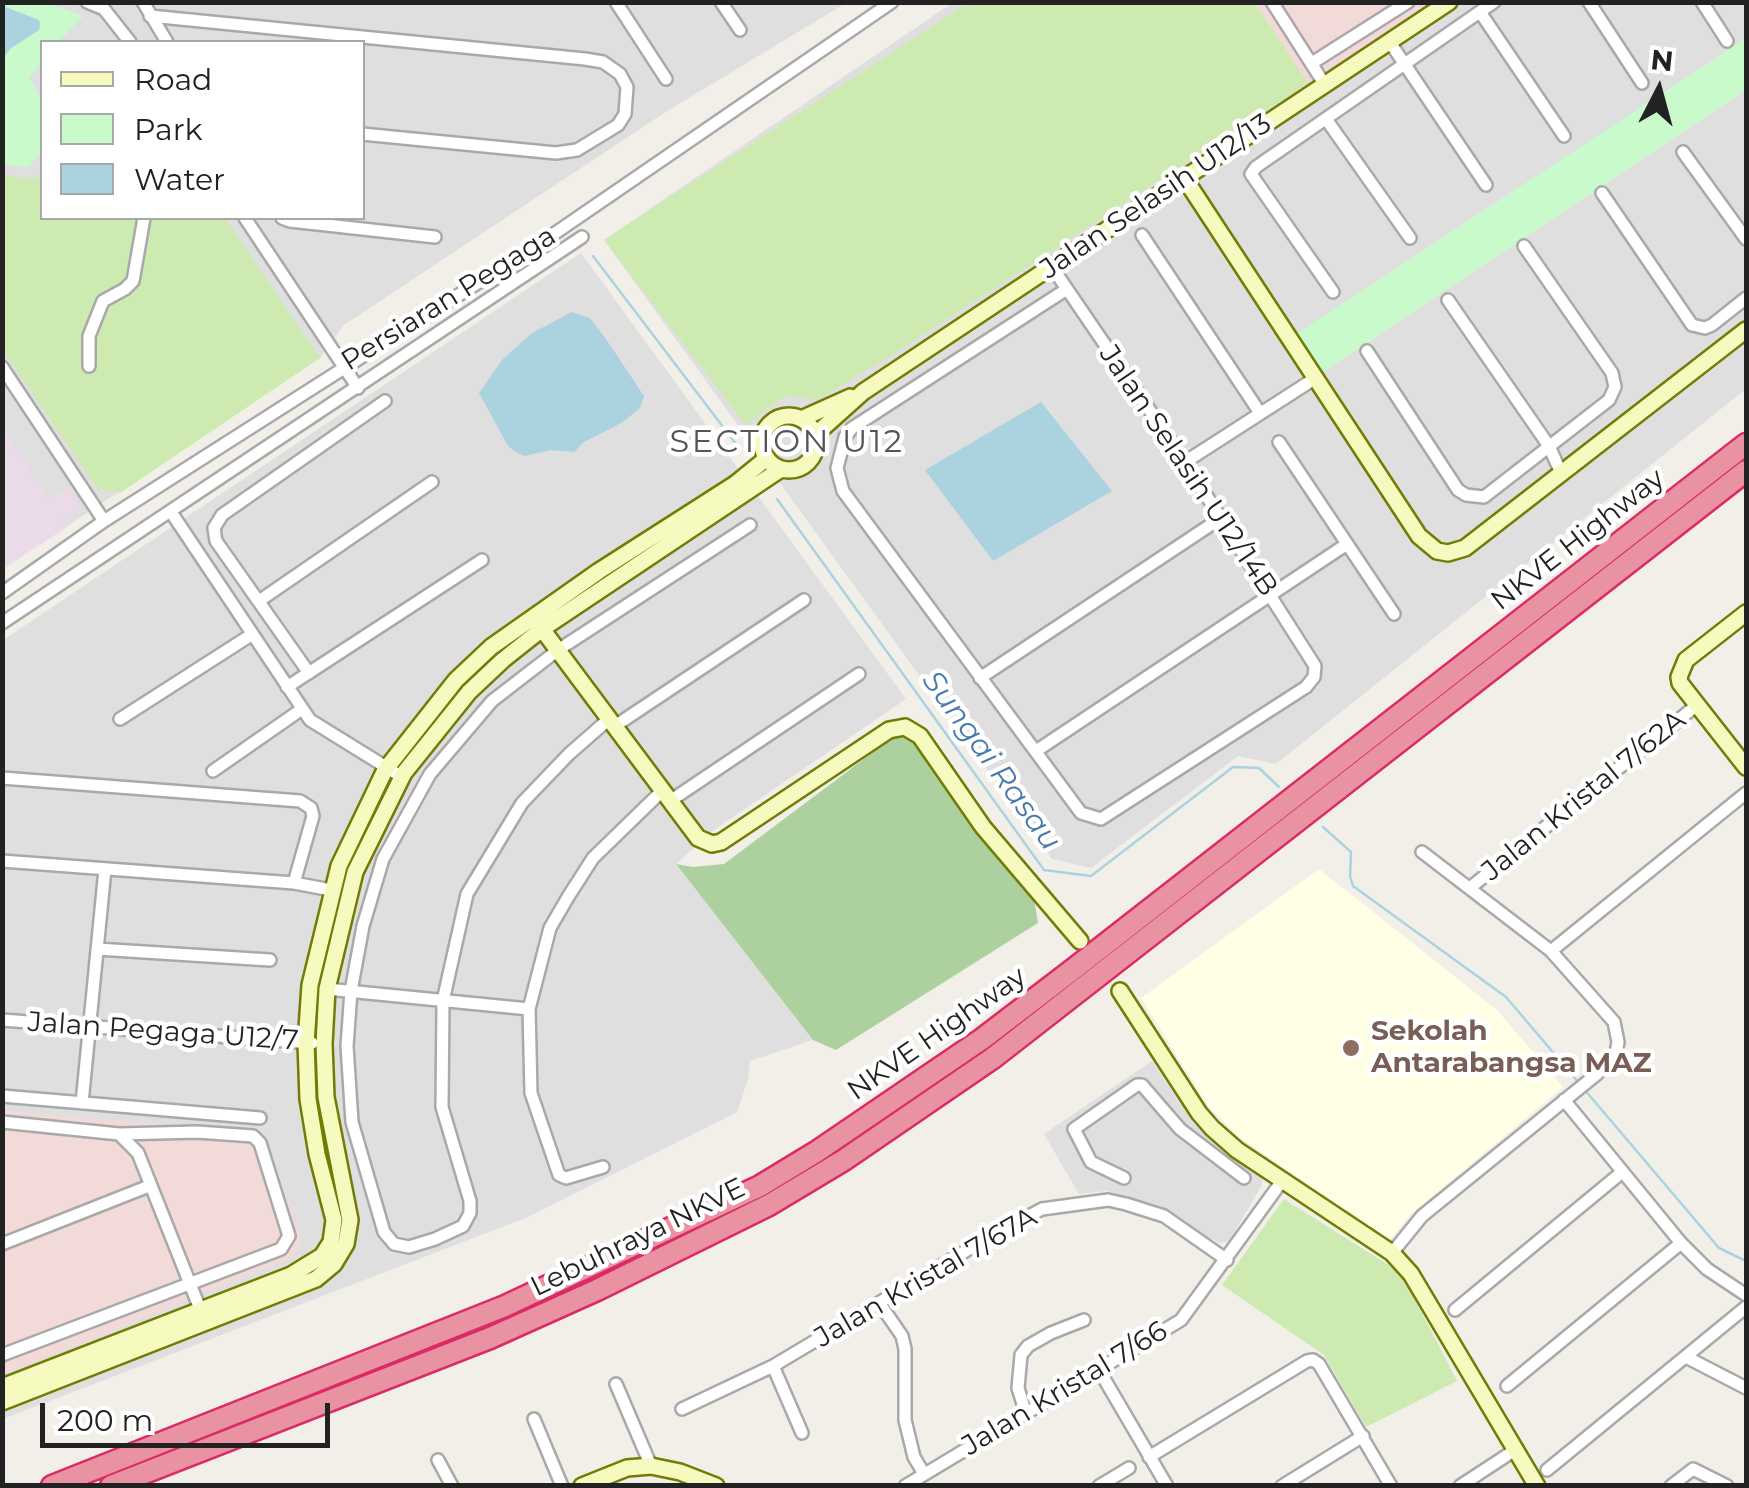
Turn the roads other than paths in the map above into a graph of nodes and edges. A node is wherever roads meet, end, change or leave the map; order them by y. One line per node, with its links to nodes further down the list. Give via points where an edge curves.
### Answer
1 (87, 2): 15 (street, via 104,10)
2 (143, 2): 13 (street)
3 (616, 2): 21 (street)
4 (721, 2): 14 (street)
5 (892, 2): 48 (street, Persiaran Pegaga, via 548,238)
6 (1272, 2): 19 (street)
7 (1408, 2): 19 (street)
8 (1449, 2): 17 (street, Jalan Selasih U12/13)
9 (1494, 2): 12 (street)
10 (1588, 2): 22 (street)
11 (1702, 2): 18 (street)
12 (1480, 12): 20 (street); 26 (street)
13 (150, 16): 16 (street); 25 (street, via 603,62 626,87 618,124 577,150)
14 (740, 30)
15 (128, 40)
16 (166, 40)
17 (1389, 41): 20 (street); 23 (street, Jalan Selasih U12/13)
18 (1727, 41)
19 (1312, 63): 23 (street)
20 (1404, 65): 24 (street); 29 (street)
21 (666, 79)
22 (1642, 83)
23 (1325, 85): 28 (street, Jalan Selasih U12/13)
24 (1326, 119): 37 (street); 42 (street, via 1251,174)
25 (365, 134)
26 (1564, 136)
27 (1683, 152): 38 (street)
28 (1185, 179): 40 (street, Jalan Selasih U12/13); 50 (street)
29 (1486, 185)
30 (1602, 193): 43 (street, via 1688,320 1712,325)
31 (144, 220): 47 (street, via 133,281 103,301 95,316)
32 (246, 220): 48 (street)
33 (299, 220): 35 (street)
34 (1142, 235): 54 (street)
35 (435, 237)
36 (582, 238): 51 (street, Persiaran Pegaga)
37 (1410, 238)
38 (1746, 239)
39 (1524, 246): 59 (street, via 1614,380 1609,400)
40 (1052, 267): 41 (street, Jalan Selasih U12/14B); 52 (street, Jalan Selasih U12/13)
41 (1067, 290): 61 (street, Jalan Selasih U12/14B); 84 (street, via 852,428 842,445 837,468 843,491)
42 (1333, 292)
43 (1746, 298)
44 (1448, 300): 59 (street)
45 (1746, 330): 64 (street)
46 (1366, 351): 59 (street, via 1466,496 1484,497)
47 (89, 366)
48 (343, 366): 51 (street); 68 (street, Persiaran Pegaga)
49 (2, 367): 68 (street)
50 (1314, 379): 54 (street); 64 (street, via 1419,536 1437,551 1465,548)
51 (358, 388): 66 (street, Persiaran Pegaga)
52 (863, 392): 55 (street, Jalan Selasih U12/13); 56 (street, Jalan Selasih U12/13)
53 (386, 401): 75 (street, via 222,515 216,541)
54 (1260, 413): 61 (street)
55 (801, 419): 56 (street); 60 (street, via 784,416 768,425 762,441)
56 (815, 435): 62 (street, via 811,458)
57 (1280, 442): 70 (street)
58 (1746, 444): 163 (highway, NKVE Highway, via 1071,972 816,1152 760,1186 505,1306)
59 (1548, 446): 64 (street)
60 (766, 458): 62 (street); 92 (street, via 491,648 456,680)
61 (1185, 462): 67 (street, Jalan Selasih U12/14B)
62 (782, 469): 79 (street)
63 (1746, 471): 164 (highway, Lebuhraya NKVE, via 993,1058 844,1160 769,1205 490,1338)
64 (1561, 473)
65 (432, 482): 75 (street)
66 (171, 512): 78 (street, Persiaran Pegaga); 80 (street)
67 (1221, 518): 73 (street, Jalan Selasih U12/14B); 84 (street)
68 (104, 521): 72 (street, Persiaran Pegaga)
69 (750, 526): 81 (street)
70 (1347, 544): 73 (street); 76 (street)
71 (482, 560): 82 (street)
72 (2, 593)
73 (1272, 596): 90 (street); 90 (street, Jalan Selasih U12/14B, via 1313,660 1314,678 1306,687 1105,818 1081,813)
74 (804, 600): 89 (street)
75 (259, 601): 82 (street)
76 (1394, 614)
77 (1746, 614): 86 (street, via 1682,665 1680,683)
78 (2, 622)
79 (542, 629): 81 (street); 94 (street, via 470,692)
80 (251, 635): 85 (street); 88 (street)
81 (558, 650): 89 (street); 109 (street, via 492,701 450,746 409,808 383,858)
82 (309, 673): 85 (street)
83 (859, 674): 97 (street)
84 (980, 678): 90 (street)
85 (287, 687): 87 (street)
86 (1697, 705): 91 (street); 102 (street, Jalan Kristal 7/62A)
87 (302, 710): 92 (street); 93 (street)
88 (120, 719)
89 (612, 722): 97 (street); 111 (street, via 522,803 467,894)
90 (1036, 752)
91 (1746, 767)
92 (385, 770): 94 (street); 103 (street)
93 (213, 771)
94 (402, 777): 108 (street, via 355,872)
95 (2, 778): 101 (street, via 300,801 313,816)
96 (1746, 793): 106 (street)
97 (667, 796): 104 (street, via 698,838 721,842 904,726 920,736 982,826); 112 (street, via 593,858 550,928)
98 (1422, 852): 102 (street)
99 (2, 862): 100 (street)
100 (105, 869): 101 (street); 105 (street)
101 (294, 883): 103 (street)
102 (1471, 887): 106 (street)
103 (331, 890): 115 (street, via 310,986)
104 (1080, 941)
105 (97, 949): 107 (street); 114 (street)
106 (1551, 950): 118 (street, via 1618,1032 1616,1054)
107 (270, 960)
108 (326, 989): 109 (street); 116 (street)
109 (351, 991): 111 (street); 111 (street, via 352,1122 384,1232 402,1247 463,1226 470,1208 442,1108)
110 (1120, 991): 127 (street, via 1199,1113)
111 (443, 1000): 112 (street)
112 (530, 1009): 123 (street, via 531,1093 560,1175)
113 (2, 1020): 114 (street, Jalan Pegaga U12/7)
114 (90, 1026): 115 (street, Jalan Pegaga U12/7); 119 (street)
115 (306, 1043): 116 (street, Jalan Pegaga U12/7); 140 (street, via 308,1099 333,1205 330,1242 310,1267)
116 (324, 1044): 140 (street, via 326,1097 350,1220 346,1244 316,1280)
117 (2, 1096): 119 (street)
118 (1568, 1096): 124 (street); 133 (street, via 1422,1216)
119 (82, 1103): 120 (street)
120 (260, 1118)
121 (2, 1122): 122 (street)
122 (119, 1134): 128 (street, via 138,1154); 135 (street, via 257,1139 288,1241 281,1250)
123 (603, 1166)
124 (1621, 1173): 131 (street); 139 (street)
125 (1124, 1178): 126 (street, via 1091,1162 1074,1129 1142,1084 1180,1129); 129 (street, via 1115,1180); 130 (street)
126 (1244, 1178)
127 (1282, 1181): 133 (street); 134 (street, Jalan Kristal 7/66)
128 (149, 1186): 132 (street); 135 (street)
129 (1108, 1200): 130 (street, Jalan Kristal 7/67A); 137 (street, Jalan Kristal 7/67A, via 1042,1209)
130 (1126, 1204): 134 (street, Jalan Kristal 7/67A, via 1164,1216)
131 (1681, 1243): 136 (street); 147 (street)
132 (2, 1244)
133 (1392, 1254): 156 (street, via 1411,1274)
134 (1227, 1260): 145 (street, Jalan Kristal 7/66, via 1181,1320)
135 (189, 1284): 140 (street); 142 (street)
136 (1746, 1295)
137 (880, 1304): 144 (street, Jalan Kristal 7/67A); 162 (street, via 902,1336 905,1420)
138 (1746, 1307): 143 (street)
139 (1455, 1310)
140 (203, 1316): 148 (street); 150 (street)
141 (1084, 1320): 152 (street, via 1021,1355 1018,1388)
142 (2, 1356)
143 (1686, 1356): 149 (street); 161 (street)
144 (773, 1366): 151 (street, Jalan Kristal 7/67A); 154 (street)
145 (1099, 1370): 152 (street, Jalan Kristal 7/66); 157 (street)
146 (616, 1384): 159 (street)
147 (1507, 1386)
148 (2, 1387)
149 (1746, 1388)
150 (2, 1402)
151 (682, 1408)
152 (1026, 1414): 162 (street, Jalan Kristal 7/66)
153 (534, 1420): 166 (street)
154 (802, 1433)
155 (1363, 1436): 157 (street, via 1319,1364 1307,1361); 172 (street); 173 (street)
156 (1515, 1450): 174 (street); 175 (street)
157 (1149, 1457): 171 (street)
158 (438, 1460): 165 (street)
159 (651, 1466): 167 (street); 168 (street)
160 (1129, 1468): 170 (street)
161 (1547, 1470)
162 (924, 1474): 169 (street, Jalan Kristal 7/66)
163 (52, 1486)
164 (111, 1486)
165 (452, 1486)
166 (562, 1486)
167 (582, 1486)
168 (716, 1486)
169 (904, 1486)
170 (1098, 1486)
171 (1167, 1486)
172 (1282, 1486)
173 (1391, 1486)
174 (1460, 1486)
175 (1537, 1486)
176 (1671, 1486): 177 (street, via 1692,1469)
177 (1727, 1486)

